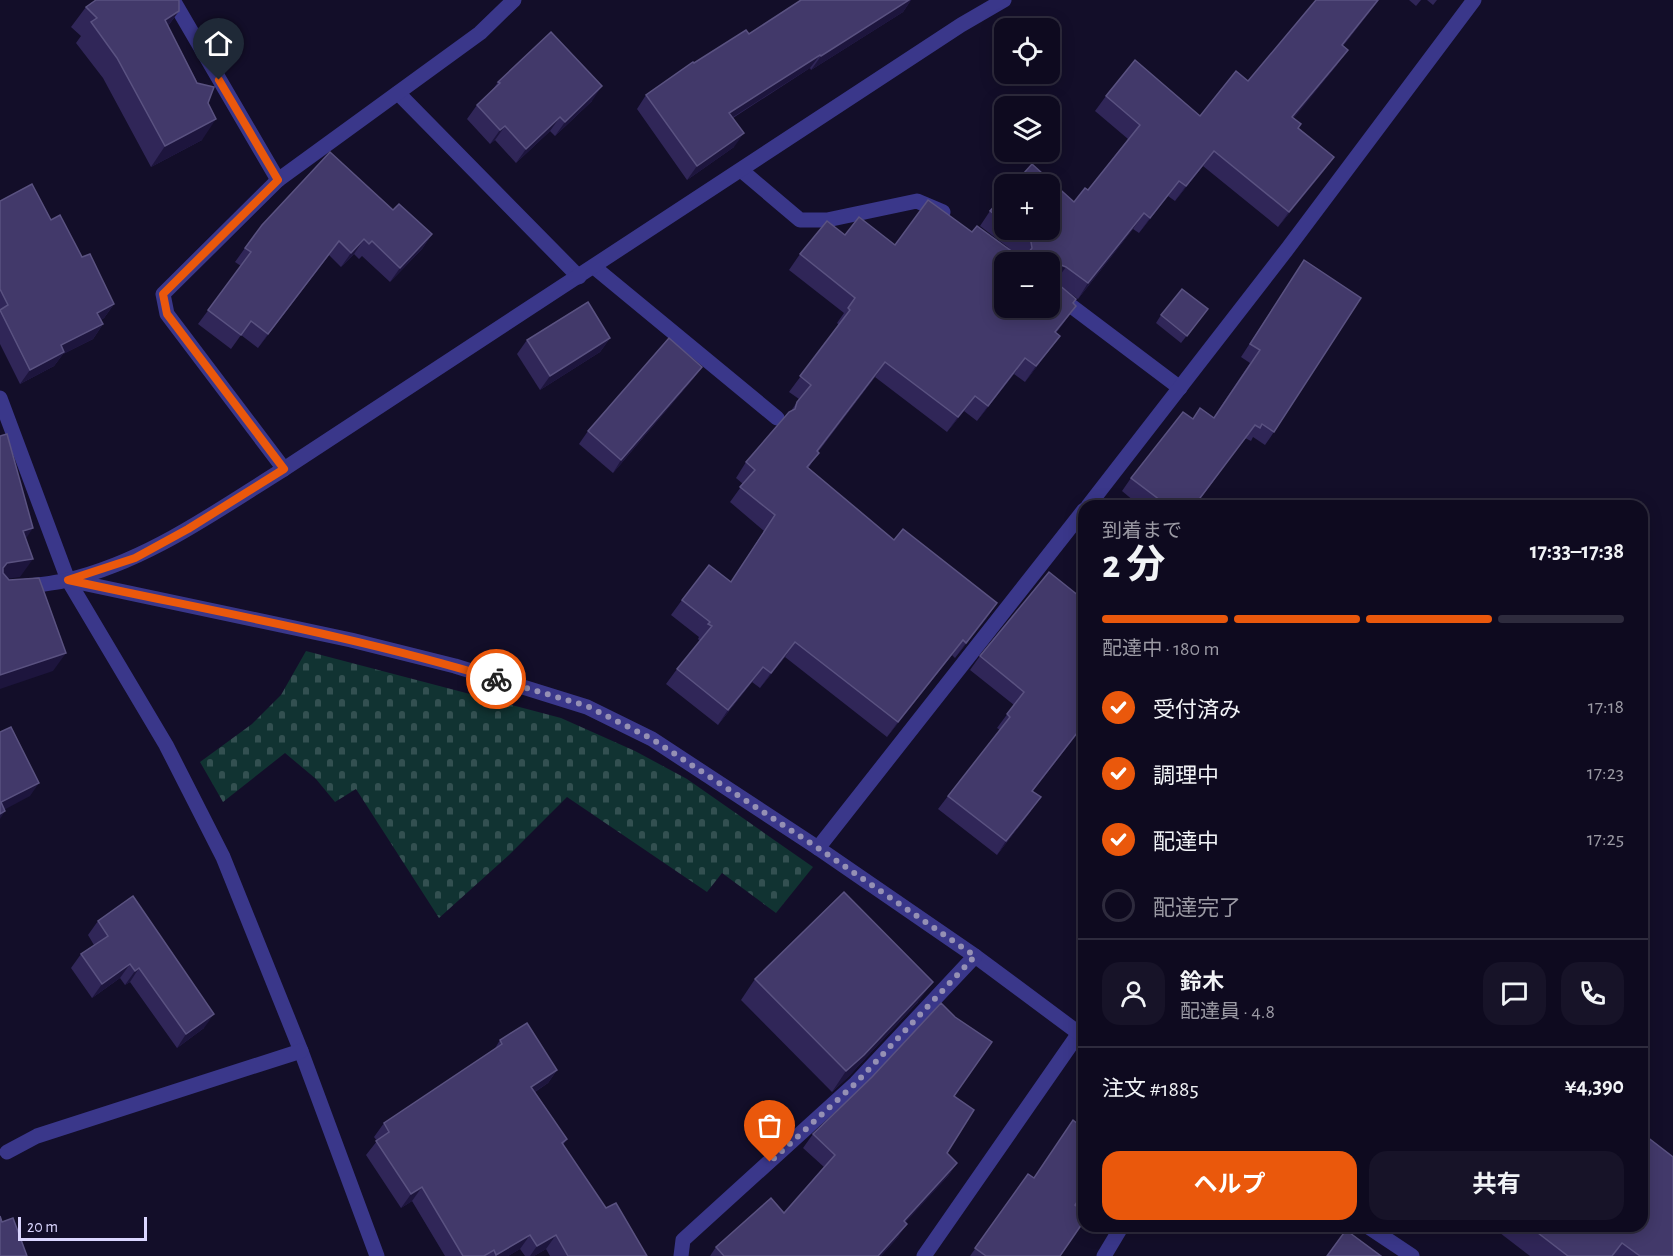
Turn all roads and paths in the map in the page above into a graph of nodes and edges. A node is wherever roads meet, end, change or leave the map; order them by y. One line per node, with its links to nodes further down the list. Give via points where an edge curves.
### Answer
1 (173, 0): 7 (street)
2 (514, 0): 5 (street, via 480,33)
3 (1004, 0): 6 (street)
4 (1474, 0): 12 (street)
5 (398, 93): 7 (street); 10 (street)
6 (741, 170): 8 (street, via 800,219 827,220 917,201 939,209); 9 (street)
7 (278, 180): 15 (street, via 163,294 167,314)
8 (957, 222)
9 (594, 267): 10 (street); 14 (street)
10 (579, 277): 15 (street)
11 (1060, 298): 12 (street)
12 (1180, 388): 16 (street)
13 (0, 398): 18 (street)
14 (777, 418)
15 (284, 469): 18 (street, via 135,558)
16 (1093, 500)
17 (1078, 518): 20 (street)
18 (68, 580): 19 (street); 20 (street, via 351,640 587,706 652,739); 24 (street, via 166,745 223,857)
19 (0, 589)
20 (818, 848): 21 (street)
21 (975, 956): 22 (street); 29 (street, via 856,1083 683,1240)
22 (1078, 1032)
23 (1078, 1041): 30 (street)
24 (301, 1051): 25 (street, via 37,1136); 28 (street)
25 (8, 1152)
26 (1118, 1232): 31 (street)
27 (1376, 1232): 32 (street)
28 (377, 1256)
29 (681, 1256)
30 (924, 1256)
31 (1104, 1256)
32 (1412, 1256)

